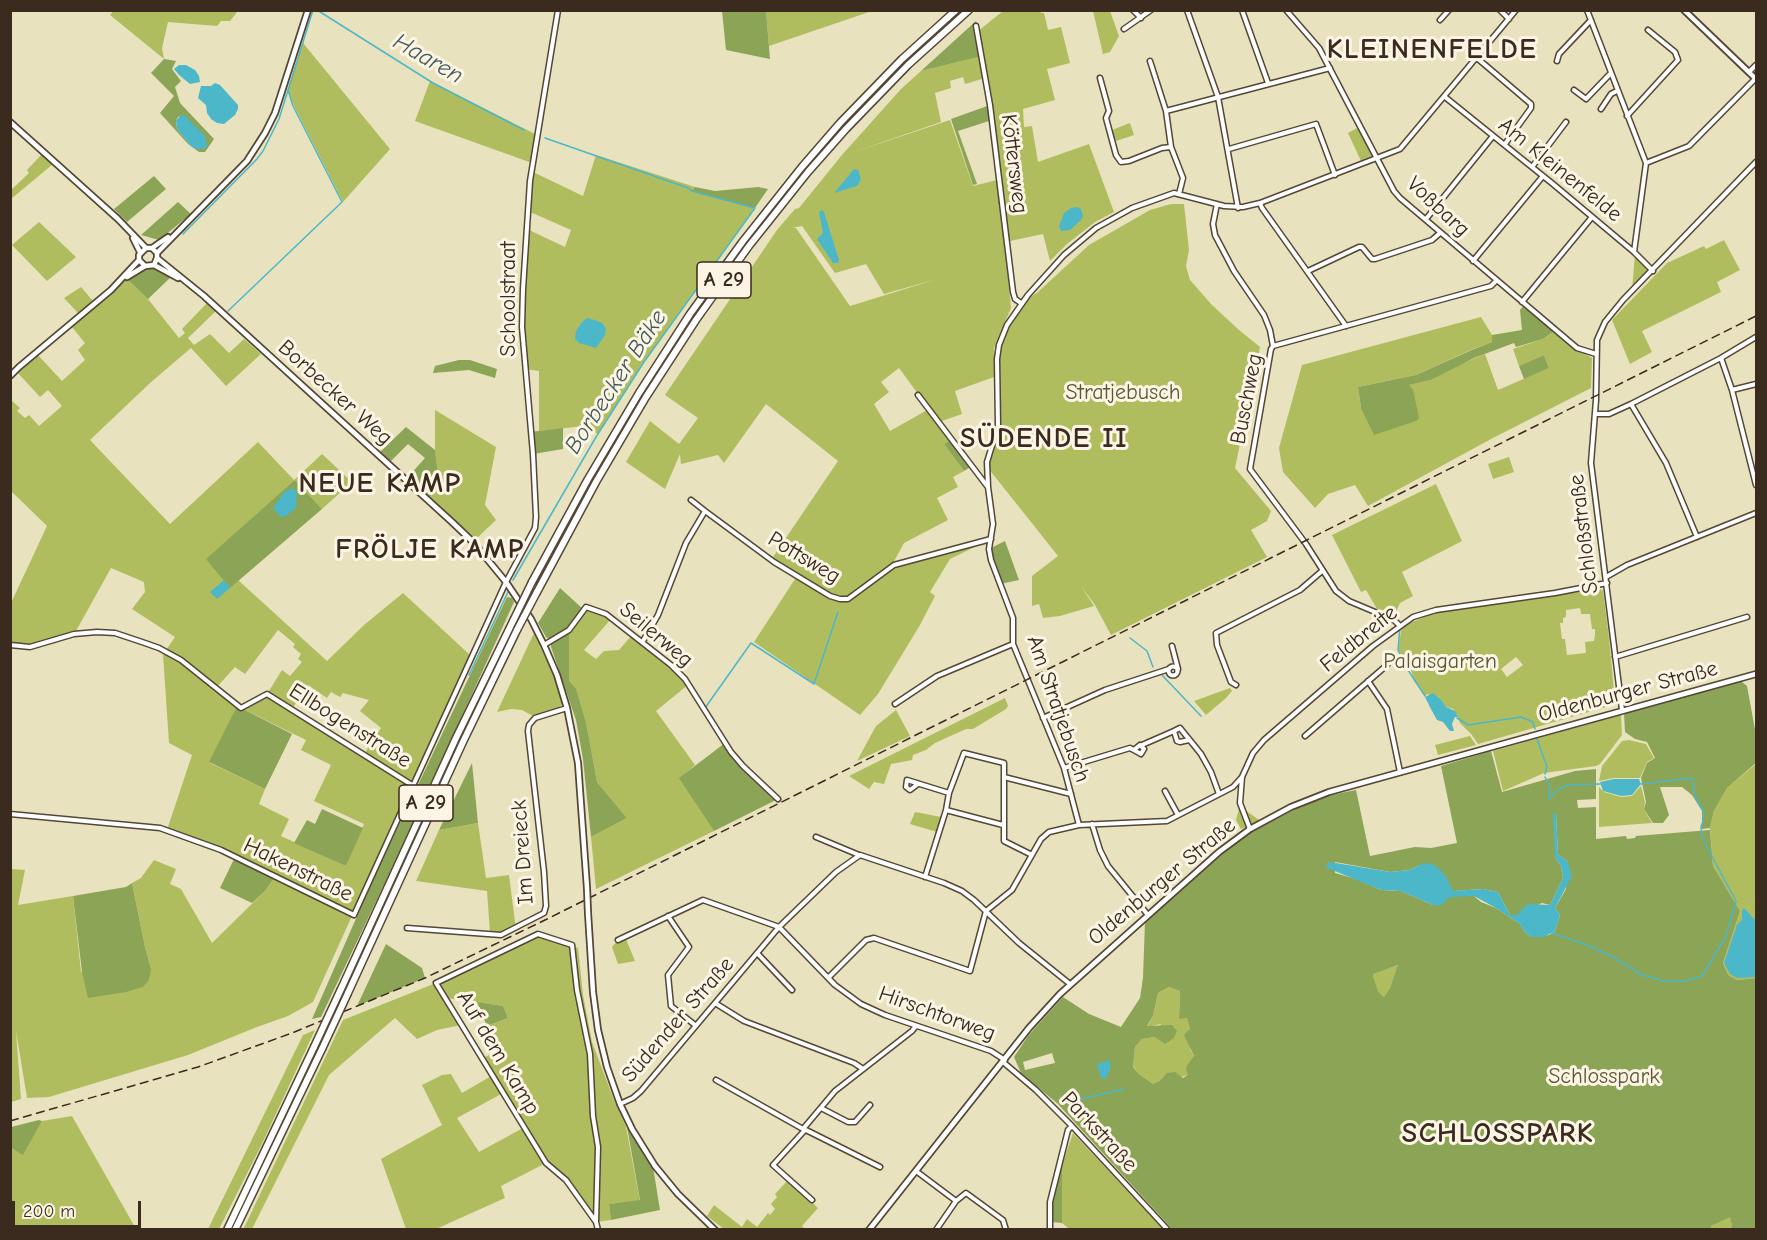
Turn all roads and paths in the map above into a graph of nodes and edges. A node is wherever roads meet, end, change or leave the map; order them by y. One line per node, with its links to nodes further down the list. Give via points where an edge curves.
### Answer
1 (308, 10): 57 (street, via 265,133 247,161)
2 (558, 10): 95 (street, Schoolstraat, via 530,181 523,289 522,327 536,517 535,528)
3 (956, 10): 167 (highway, A 29, bridge, via 902,59 801,168 690,314 639,393 532,582)
4 (969, 10): 168 (highway, A 29, bridge, via 908,65 808,172 749,246 646,397 517,630)
5 (1133, 10): 15 (street)
6 (1152, 10): 15 (street)
7 (1187, 10): 34 (street)
8 (1242, 10): 31 (street)
9 (1286, 10): 26 (street, Voßbarg, via 1319,48)
10 (1449, 10): 18 (street)
11 (1500, 10): 16 (street)
12 (1516, 10): 16 (street, Am Stratjebusch)
13 (1587, 10): 17 (street)
14 (1684, 10): 27 (street)
15 (1141, 18): 20 (street)
16 (1509, 19): 22 (street, Am Stratjebusch)
17 (1591, 20): 24 (street, via 1559,54); 28 (street)
18 (1440, 21)
19 (976, 26): 74 (street, Köttersweg, via 991,112 1013,292)
20 (1124, 29)
21 (1648, 30): 38 (street, via 1675,52 1678,60)
22 (1477, 58): 35 (street, Am Stratjebusch); 42 (street, via 1531,104)
23 (1150, 61): 37 (street)
24 (1557, 62)
25 (1756, 65): 27 (street)
26 (1330, 68): 31 (street); 45 (street, Voßbarg)
27 (1749, 72): 30 (street)
28 (1610, 74): 32 (street, via 1586,99); 33 (street)
29 (1100, 78): 43 (street, via 1109,111 1106,118 1121,162)
30 (1756, 78): 47 (street, via 1689,146)
31 (1268, 83): 34 (street)
32 (1574, 90)
33 (1617, 91): 36 (street); 38 (street)
34 (1218, 97): 37 (street); 44 (street)
35 (1445, 97): 41 (street, Am Kleinenfelde); 45 (street, Am Stratjebusch, via 1405,146)
36 (1600, 109)
37 (1166, 111): 43 (street)
38 (1627, 116): 47 (street)
39 (10, 122): 58 (street)
40 (1566, 122): 48 (street)
41 (1493, 136): 42 (street, Am Kleinenfelde); 56 (street)
42 (1504, 144): 48 (street, Am Kleinenfelde)
43 (1171, 147): 51 (street, via 1183,178)
44 (1229, 149): 49 (street, via 1316,124); 54 (street)
45 (1378, 159): 49 (street, Am Stratjebusch); 56 (street, Voßbarg, via 1394,191)
46 (1756, 162): 69 (street, Schloßstraße)
47 (1646, 163): 62 (street)
48 (1532, 167): 50 (street, Am Kleinenfelde)
49 (1335, 175): 52 (street, Am Stratjebusch)
50 (1543, 176): 55 (street, Am Kleinenfelde); 65 (street)
51 (1179, 194): 53 (street, Am Stratjebusch); 74 (street, Am Stratjebusch, via 1142,204 1096,228 1064,255)
52 (1260, 203): 54 (street, Am Stratjebusch); 68 (street)
53 (1217, 204): 54 (street, Am Stratjebusch); 77 (street, via 1215,235 1264,315)
54 (1238, 208)
55 (1592, 217): 62 (street, Am Kleinenfelde); 73 (street)
56 (1426, 219): 59 (street, Voßbarg)
57 (175, 232): 60 (street); 63 (street)
58 (130, 233): 60 (street); 61 (street)
59 (1440, 233): 65 (street, Voßbarg); 68 (street, via 1432,240 1375,259 1359,247)
60 (149, 248): 61 (street); 63 (street)
61 (140, 252): 64 (street)
62 (1634, 252): 69 (street, Am Kleinenfelde)
63 (157, 256): 66 (street); 72 (street, Borbecker Weg)
64 (139, 260): 67 (street); 70 (street)
65 (1473, 261): 71 (street, Voßbarg)
66 (153, 265): 67 (street); 72 (street, Borbecker Weg)
67 (145, 266): 70 (street)
68 (1308, 271): 75 (street)
69 (1653, 271): 78 (street, Schloßstraße, via 1605,322)
70 (124, 278): 80 (street)
71 (1496, 280): 73 (street, Voßbarg); 75 (street, Buschweg, via 1491,286)
72 (188, 284): 95 (street, Borbecker Weg, via 452,522)
73 (1522, 302): 78 (street, Voßbarg, via 1577,348)
74 (1021, 303): 87 (street, Am Stratjebusch, via 999,345 998,426 987,462)
75 (1346, 326): 77 (street, Buschweg)
76 (1756, 337): 79 (street)
77 (1273, 346): 93 (street, Buschweg, via 1250,469)
78 (1596, 354): 85 (street, Schloßstraße)
79 (1721, 358): 82 (street); 84 (street)
80 (10, 376)
81 (1756, 384): 82 (street)
82 (1732, 390): 86 (street)
83 (918, 394): 87 (street)
84 (1631, 404): 85 (street, via 1609,414); 91 (street, via 1666,463)
85 (1596, 414): 94 (street, Schloßstraße, via 1591,447)
86 (1756, 485)
87 (988, 487): 92 (street, Am Stratjebusch)
88 (691, 500): 89 (street, Pottsweg)
89 (705, 511): 92 (street, Pottsweg, via 774,562 840,599 848,599 894,565); 99 (street, via 686,543 658,615)
90 (1756, 513): 91 (street)
91 (1697, 537): 94 (street)
92 (991, 539): 100 (street, Am Stratjebusch, via 992,564 1013,618)
93 (1322, 571): 98 (street, Buschweg, via 1347,600); 108 (street, via 1300,590 1216,633 1215,641 1231,682)
94 (1606, 577): 96 (street, Schloßstraße)
95 (507, 582): 102 (street, Borbecker Weg); 123 (street, Hakenstraße)
96 (1606, 583): 98 (street, Feldbreite, via 1421,613); 104 (street, Schloßstraße)
97 (1747, 617): 104 (street)
98 (1399, 625): 121 (street, Feldbreite, via 1264,740)
99 (643, 641): 102 (street, Seilerweg, via 606,614 588,607 569,630); 128 (street, Seilerweg, via 686,679 732,752)
100 (1013, 644): 109 (street, via 937,675); 112 (street, Am Stratjebusch)
101 (10, 645): 123 (street, Ellbogenstraße, via 30,647 74,634 123,635 181,660 241,708 267,694)
102 (544, 645): 110 (street, Borbecker Weg)
103 (1172, 646): 112 (street, via 1177,670 1173,666 1105,690)
104 (1615, 657): 111 (street, Schloßstraße)
105 (1387, 665): 107 (street)
106 (1756, 674): 111 (street, Oldenburger Straße)
107 (1368, 681): 114 (street); 119 (street, via 1387,709)
108 (1236, 685)
109 (895, 704)
110 (567, 708): 144 (street, Im Dreieck, via 535,718 528,731 544,872 544,913 501,935); 156 (street, Borbecker Weg, bridge, via 578,763 593,992 602,1050)
111 (1622, 710): 119 (street, Oldenburger Straße)
112 (1043, 718): 118 (street, Am Stratjebusch)
113 (1174, 731): 115 (street, via 1180,728); 115 (street, via 1177,741); 116 (street)
114 (1305, 736)
115 (1189, 740): 127 (street, via 1206,762)
116 (1142, 745): 117 (street); 117 (street, via 1142,753)
117 (1135, 750): 118 (street)
118 (1064, 768): 126 (street, Am Stratjebusch)
119 (1400, 772): 135 (street, Oldenburger Straße, via 1305,800)
120 (1004, 777): 125 (street, via 1004,763 964,753); 126 (street); 133 (street)
121 (1242, 777): 127 (street, Feldbreite); 135 (street, Feldbreite, via 1240,803)
122 (918, 784): 125 (street)
123 (412, 785): 130 (street, Hakenstraße, via 354,915 221,850 160,828)
124 (1165, 791): 131 (street)
125 (949, 793): 129 (street)
126 (1071, 794): 134 (street, Am Stratjebusch)
127 (1219, 794): 131 (street, Feldbreite)
128 (778, 799)
129 (946, 810): 133 (street); 139 (street)
130 (10, 814)
131 (1178, 815): 132 (street, Feldbreite, via 1160,822)
132 (1092, 824): 134 (street, Feldbreite); 141 (street, via 1108,866)
133 (1003, 825): 138 (street, via 1004,841)
134 (1079, 825): 138 (street, Feldbreite, via 1049,832)
135 (1250, 829): 141 (street, Oldenburger Straße)
136 (816, 837): 137 (street)
137 (860, 855): 139 (street); 143 (street, Südender Straße, via 846,863)
138 (1032, 855): 140 (street, Feldbreite, via 1012,890)
139 (925, 877): 140 (street, via 962,891)
140 (986, 911): 147 (street, via 970,971 874,938 866,940); 148 (street)
141 (1148, 915): 148 (street, Oldenburger Straße)
142 (669, 916): 143 (street, via 703,900); 145 (street); 151 (street, via 689,947 668,975 671,1006)
143 (779, 927): 146 (street, Südender Straße); 147 (street, Hirschtorweg)
144 (407, 928)
145 (618, 940)
146 (757, 953): 149 (street, Südender Straße); 150 (street, Südender Straße)
147 (829, 977): 152 (street, Hirschtorweg, via 861,1004)
148 (1070, 984): 153 (street, Oldenburger Straße)
149 (792, 990)
150 (715, 1003): 151 (street, Südender Straße); 154 (street, via 744,1021)
151 (695, 1025): 156 (street, Südender Straße, via 641,1091)
152 (916, 1026): 153 (street, Hirschtorweg, via 991,1051); 154 (street)
153 (1004, 1061): 159 (street, Parkstraße); 162 (street, Oldenburger Straße)
154 (863, 1069): 158 (street)
155 (716, 1080): 160 (street)
156 (620, 1104): 170 (street, via 655,1166)
157 (870, 1105): 158 (street, via 855,1122)
158 (820, 1108): 160 (street)
159 (1072, 1125): 173 (street, via 1050,1202); 174 (street, Parkstraße)
160 (804, 1129): 161 (street); 163 (street, via 773,1165)
161 (880, 1167)
162 (916, 1171): 164 (street); 171 (street, Oldenburger Straße)
163 (812, 1200)
164 (956, 1201): 166 (street); 172 (street, via 966,1193 1003,1220)
165 (596, 1222): 165 (street, Auf dem Kamp, via 598,1147 590,1054 572,945 538,934 436,983 546,1163 566,1180); 169 (street)
166 (937, 1229)
167 (227, 1230)
168 (235, 1230)
169 (598, 1230)
170 (715, 1230)
171 (869, 1230)
172 (1006, 1230)
173 (1050, 1230)
174 (1168, 1230)

